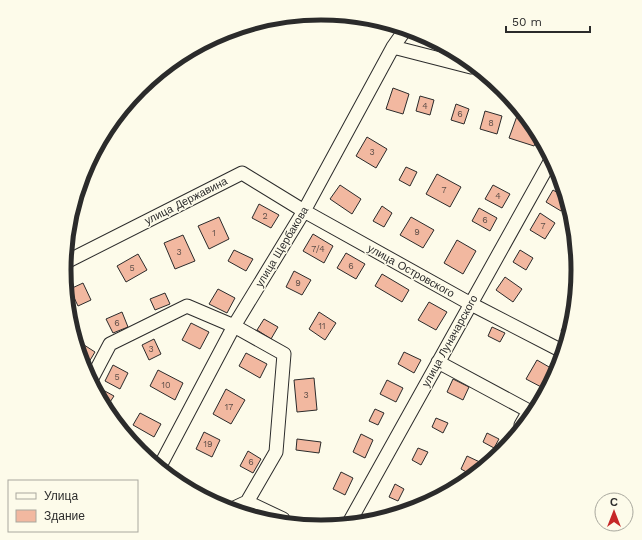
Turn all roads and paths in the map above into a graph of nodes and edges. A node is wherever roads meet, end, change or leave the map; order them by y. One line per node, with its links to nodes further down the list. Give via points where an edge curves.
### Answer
1 (403, 34): 2 (street, улица Щербакова)
2 (393, 48): 3 (street); 5 (street, улица Щербакова)
3 (464, 65)
4 (548, 165): 7 (street, улица Луначарского)
5 (304, 211): 6 (street, улица Державина, via 242,173); 7 (street, улица Островского); 8 (street, улица Щербакова)
6 (72, 259)
7 (471, 304): 9 (street, улица Островского); 10 (street, улица Луначарского)
8 (234, 326): 11 (street, via 187,306 110,344); 13 (street, улица Щербакова); 14 (street, via 284,354 276,452)
9 (558, 349)
10 (438, 362): 12 (street); 17 (street, улица Луначарского)
11 (94, 374)
12 (528, 410)
13 (162, 462)
14 (247, 502): 15 (street); 16 (street)
15 (238, 506)
16 (276, 516)
17 (357, 517)

